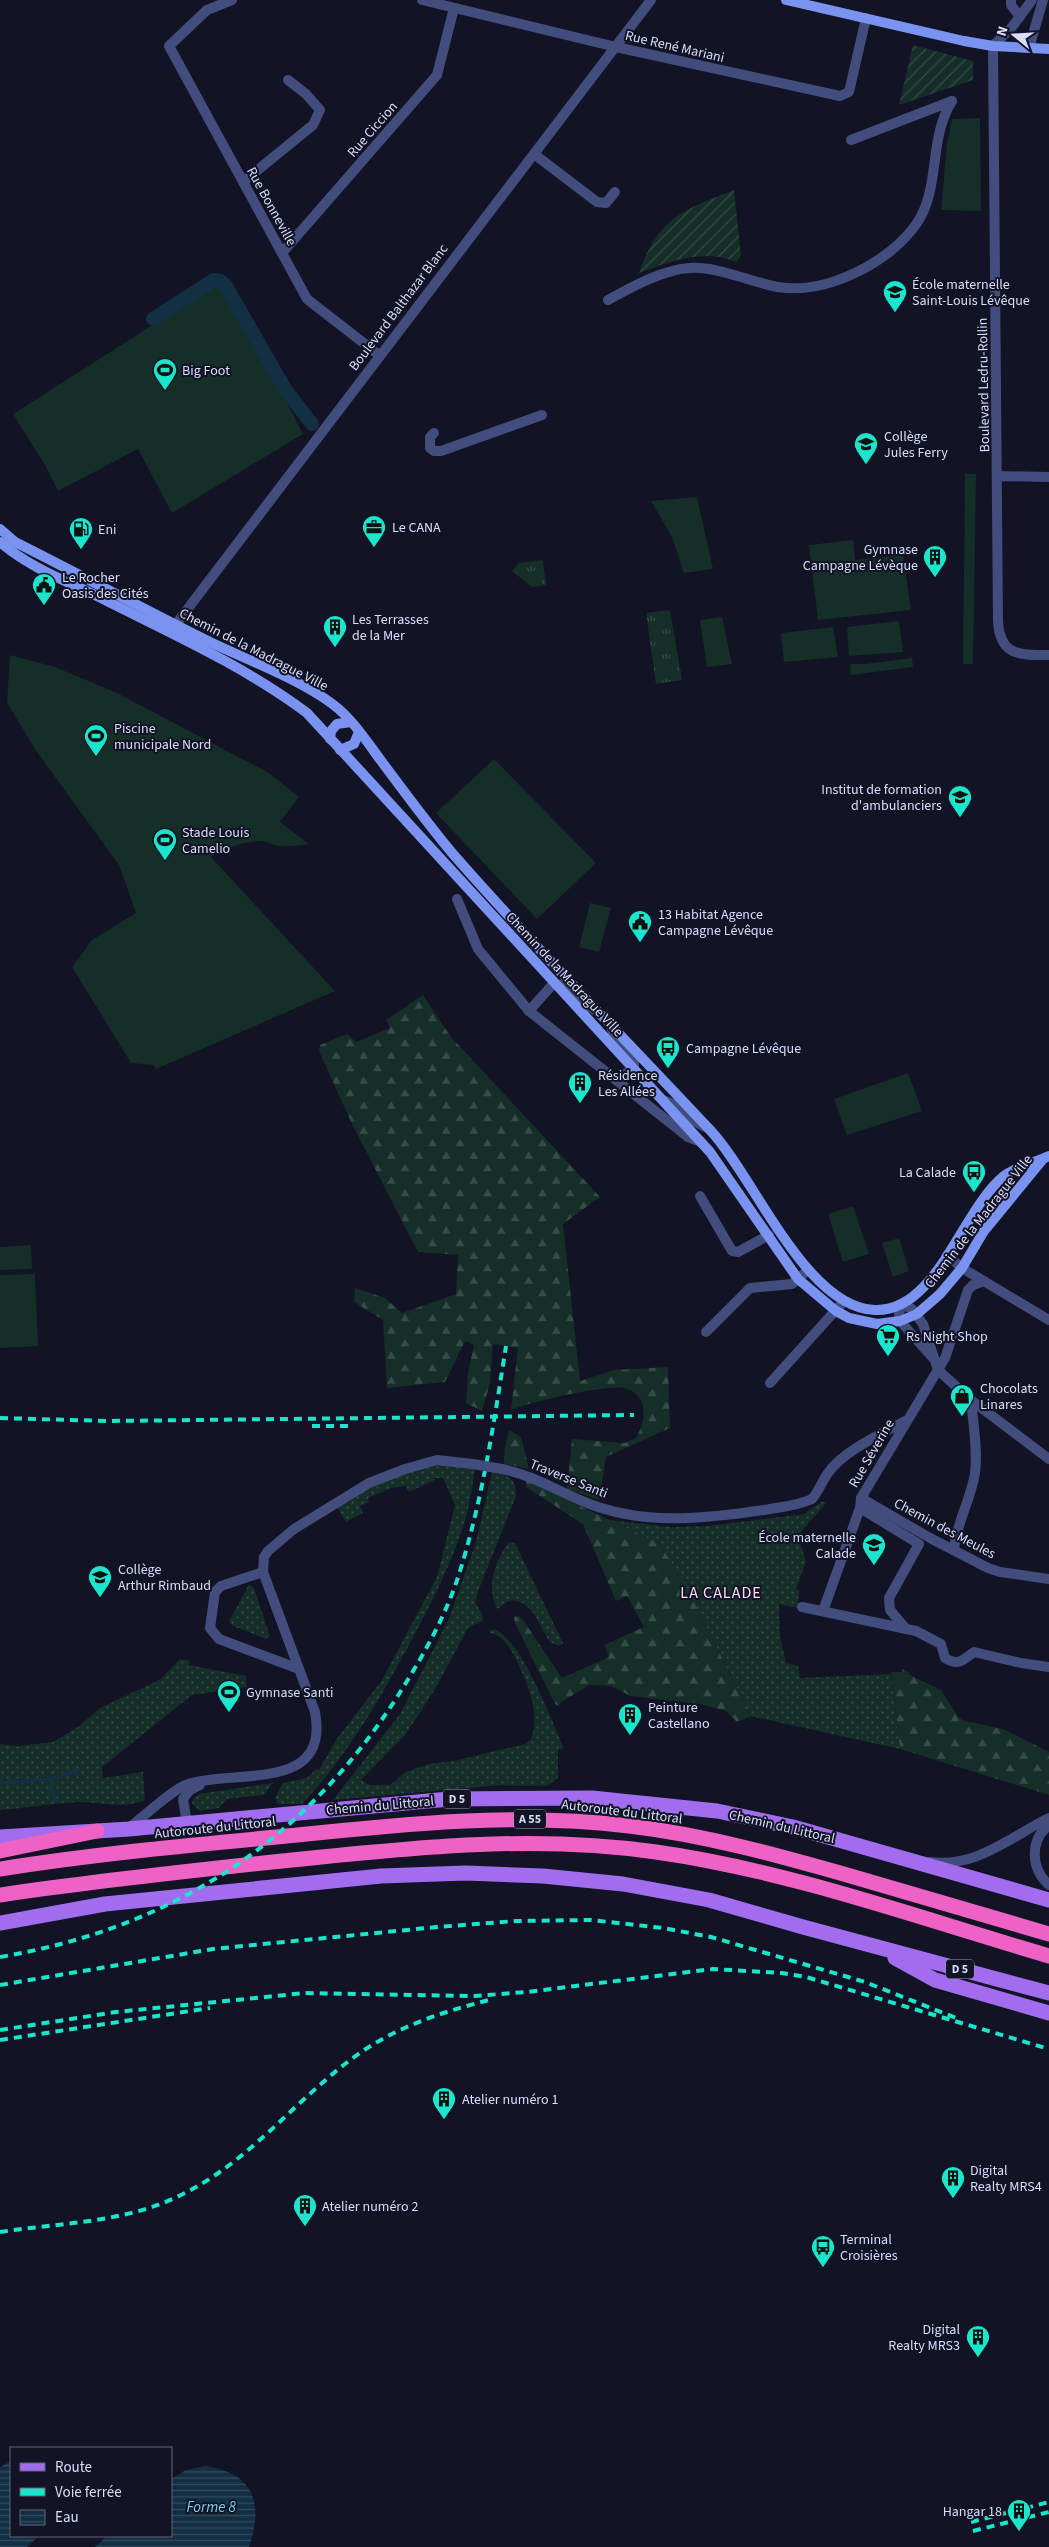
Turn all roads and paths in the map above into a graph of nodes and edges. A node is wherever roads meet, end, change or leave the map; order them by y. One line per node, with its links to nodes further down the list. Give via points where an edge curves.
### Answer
1 (232, 0): 18 (street, Rue Bonneville, via 206,10 169,46)
2 (422, 0): 8 (street, Rue René Mariani)
3 (651, 0): 12 (street, Boulevard Balthazar Blanc)
4 (786, 0): 10 (street)
5 (1011, 0): 9 (street, via 1010,5)
6 (1032, 0): 9 (street)
7 (1043, 0): 13 (street)
8 (454, 8): 12 (street, Rue René Mariani); 20 (street, Rue Ciccion, via 437,75)
9 (1020, 17): 11 (street)
10 (866, 18): 11 (street); 12 (street, Rue René Mariani, via 849,92 840,96)
11 (993, 46): 13 (street); 25 (street, Boulevard Ledru-Rollin)
12 (616, 47): 17 (street, Boulevard Balthazar Blanc)
13 (1029, 48): 14 (street)
14 (1049, 49)
15 (288, 80): 18 (street, via 320,110 313,125)
16 (851, 140): 21 (street, via 952,101 944,114 937,141 928,203 916,225 896,246 865,267 841,281 809,288 779,288 711,270 689,268 660,276)
17 (534, 154): 19 (street, via 597,202 606,203); 22 (street, Boulevard Balthazar Blanc)
18 (243, 182): 20 (street, Rue Bonneville)
19 (615, 192)
20 (282, 253): 22 (street, Rue Bonneville, via 307,300)
21 (608, 300)
22 (379, 355): 29 (street, Boulevard Balthazar Blanc)
23 (542, 415): 24 (street, via 441,451 430,448 430,437)
24 (434, 433)
25 (998, 476): 26 (street); 30 (street, Boulevard Ledru-Rollin, via 999,632 1008,649 1017,654)
26 (1049, 477)
27 (0, 529): 29 (street, Chemin de la Madrague Ville, via 15,542)
28 (0, 542): 29 (street, Chemin de la Madrague Ville, via 54,575)
29 (172, 628): 31 (street, Chemin de la Madrague Ville, via 314,692); 33 (street, Chemin de la Madrague Ville, via 272,687 307,713)
30 (1049, 656)
31 (351, 722): 32 (street, Chemin de la Madrague Ville); 33 (street, via 337,724)
32 (360, 732): 34 (street, via 354,744); 38 (street, Chemin de la Madrague Ville, via 451,852)
33 (330, 739): 34 (street, Chemin de la Madrague Ville)
34 (340, 750): 36 (street, Chemin de la Madrague Ville)
35 (456, 899): 37 (street, via 478,949)
36 (554, 983): 37 (street); 38 (street, via 567,987 584,1004); 40 (street, Chemin de la Madrague Ville)
37 (529, 1011): 41 (street)
38 (598, 1012): 39 (street, Chemin de la Madrague Ville)
39 (611, 1024): 40 (street, via 613,1035 634,1058); 43 (street, Chemin de la Madrague Ville)
40 (634, 1068): 41 (street); 42 (street, Chemin de la Madrague Ville)
41 (616, 1080): 44 (street, via 688,1137)
42 (663, 1100): 43 (street, via 675,1104 695,1124); 44 (street, Chemin de la Madrague Ville)
43 (708, 1128): 50 (street, Chemin de la Madrague Ville, via 721,1142)
44 (701, 1142): 47 (street, Chemin de la Madrague Ville)
45 (1046, 1158): 48 (street, Chemin de la Madrague Ville, via 1025,1164 1003,1176); 49 (street, Chemin de la Madrague Ville, via 984,1231)
46 (700, 1196): 47 (street, via 732,1251 738,1252)
47 (769, 1235): 51 (street, Chemin de la Madrague Ville)
48 (946, 1255): 49 (street); 54 (street, Chemin de la Madrague Ville, via 923,1288)
49 (962, 1268): 52 (street); 56 (street, Chemin de la Madrague Ville)
50 (808, 1270): 51 (street); 53 (street, Chemin de la Madrague Ville)
51 (798, 1279): 55 (street, Chemin de la Madrague Ville); 59 (street, via 792,1284 750,1288)
52 (984, 1281): 57 (street); 61 (street, via 968,1290)
53 (844, 1301): 54 (street, Chemin de la Madrague Ville, via 868,1310); 55 (street)
54 (901, 1305): 56 (street); 58 (street)
55 (836, 1312): 58 (street, Chemin de la Madrague Ville, via 862,1322); 62 (street)
56 (917, 1314): 58 (street, Chemin de la Madrague Ville); 60 (street)
57 (1049, 1320)
58 (900, 1322): 60 (street)
59 (706, 1332)
60 (933, 1358): 61 (street)
61 (938, 1370): 63 (street); 64 (street, Rue Séverine)
62 (770, 1383)
63 (971, 1400): 65 (street); 67 (street, via 975,1472 956,1529)
64 (905, 1421): 66 (street, Rue Séverine); 68 (street, Traverse Santi, bridge, via 840,1461 812,1499 795,1505 732,1515 675,1520 599,1507 531,1476 502,1469 447,1460 428,1462 354,1491 294,1530 268,1551 264,1557)
65 (1049, 1460)
66 (860, 1503): 67 (street, Chemin des Meules); 71 (street, Rue Séverine); 72 (street, via 919,1544 889,1598 890,1610)
67 (954, 1550): 69 (street, Chemin des Meules, via 1000,1572)
68 (263, 1572): 74 (street); 74 (street, via 221,1586 215,1592 210,1628 219,1639)
69 (1049, 1579)
70 (802, 1607): 71 (street)
71 (823, 1612): 72 (street)
72 (906, 1629): 73 (street, via 942,1644 945,1658 953,1663 959,1663 974,1652)
73 (1049, 1667)
74 (299, 1669): 75 (street, via 318,1726 316,1744 308,1756 283,1773)
75 (210, 1781): 77 (street, via 186,1794 183,1800); 79 (street, via 182,1786)
76 (1049, 1818): 83 (street, via 980,1856 936,1863)
77 (187, 1823): 79 (main road, Chemin du Littoral / D 5); 83 (main road, Chemin du Littoral / D 5, via 449,1799 592,1798 717,1811 793,1827)
78 (1049, 1825): 85 (street, via 1036,1842 1034,1856 1037,1872)
79 (129, 1829): 80 (main road, Chemin du Littoral / D 5)
80 (97, 1831): 81 (main road, Chemin du Littoral / D 5); 82 (highway)
81 (0, 1837)
82 (0, 1851)
83 (909, 1859): 87 (main road, Chemin du Littoral / D 5)
84 (0, 1869): 89 (highway, Autoroute du Littoral / A 55, via 120,1853 436,1821 573,1820 631,1826 756,1849)
85 (1049, 1885)
86 (0, 1896): 91 (highway, A 55, via 94,1882 379,1851 481,1844 567,1844 657,1852 754,1871)
87 (1049, 1900)
88 (0, 1923): 90 (main road, via 105,1904 321,1881 490,1873 575,1878 670,1891)
89 (1049, 1934)
90 (872, 1946): 92 (main road, D 5); 93 (main road, via 935,1980)
91 (1049, 1956)
92 (1049, 1993)
93 (1049, 2013)

